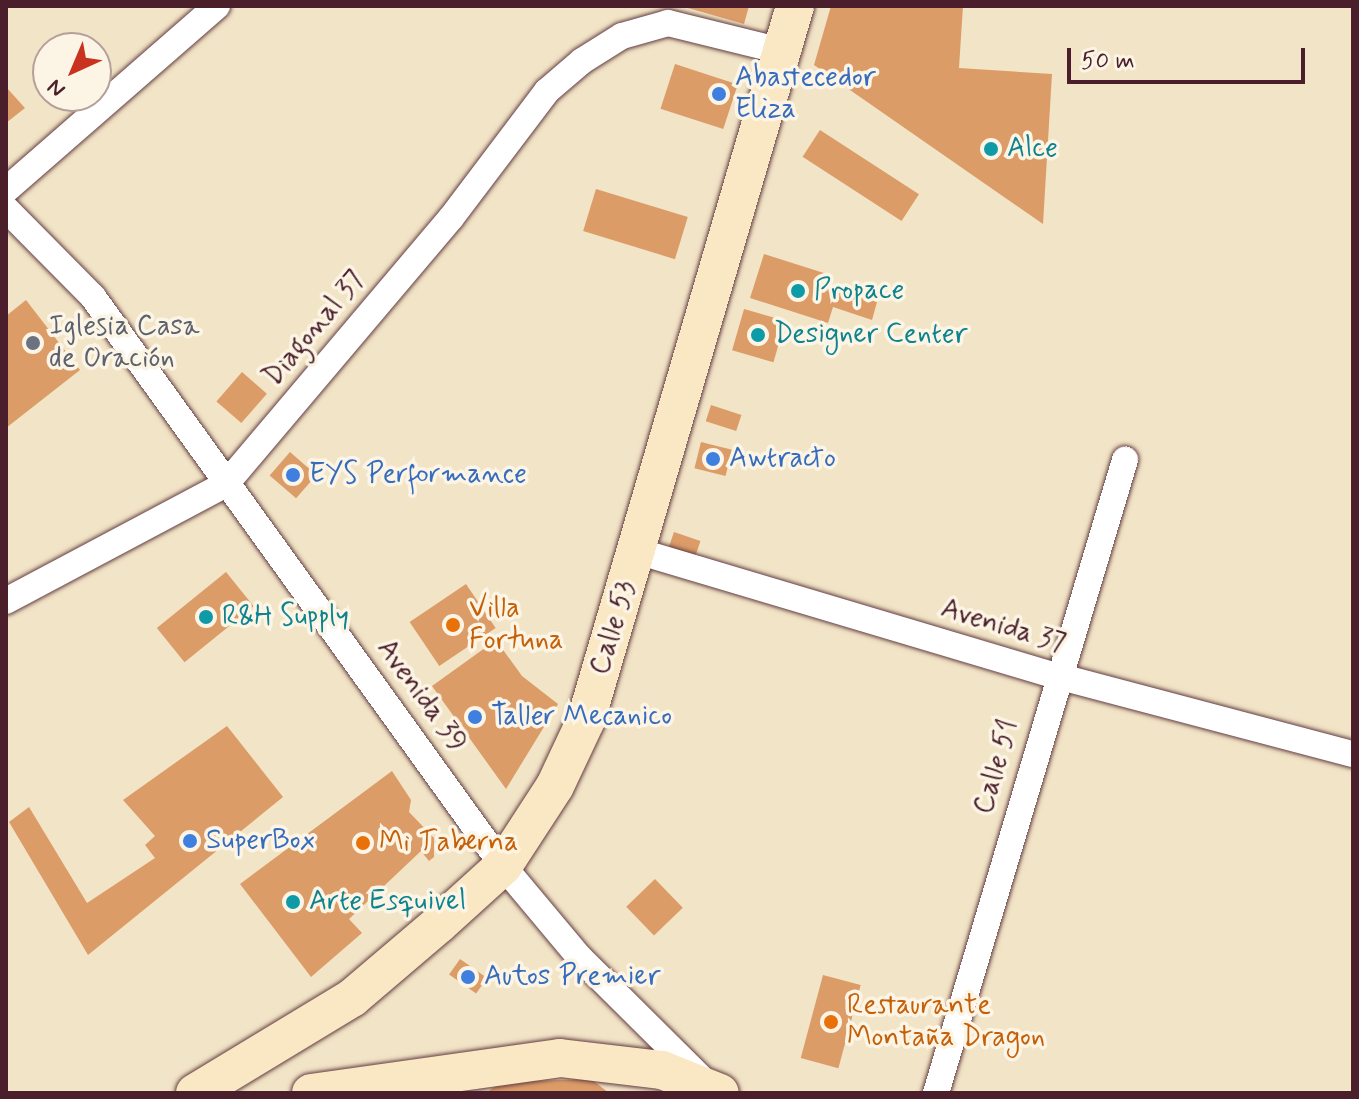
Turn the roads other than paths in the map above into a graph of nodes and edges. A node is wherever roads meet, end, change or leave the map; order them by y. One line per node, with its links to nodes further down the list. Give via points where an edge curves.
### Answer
1 (217, 6): 4 (street)
2 (795, 6): 3 (main road, Calle 53)
3 (782, 51): 7 (street, Diagonal 37, via 668,23 622,36 547,91 451,218); 8 (main road, Calle 53)
4 (6, 190)
5 (6, 209): 7 (street, Avenida 39, via 93,297)
6 (1125, 460): 10 (street, Calle 51)
7 (226, 484): 9 (street, Diagonal 37); 12 (street, Avenida 39)
8 (637, 551): 10 (street, Avenida 37); 12 (main road, Calle 53, via 586,720 555,786)
9 (6, 601)
10 (1057, 676): 11 (street, Avenida 37); 16 (street, Calle 51)
11 (1353, 754)
12 (503, 866): 13 (street, Avenida 39, via 580,958); 14 (main road, Calle 53, via 352,998)
13 (717, 1092): 15 (main road, via 662,1070 560,1058)
14 (195, 1093)
15 (311, 1093)
16 (936, 1093)

